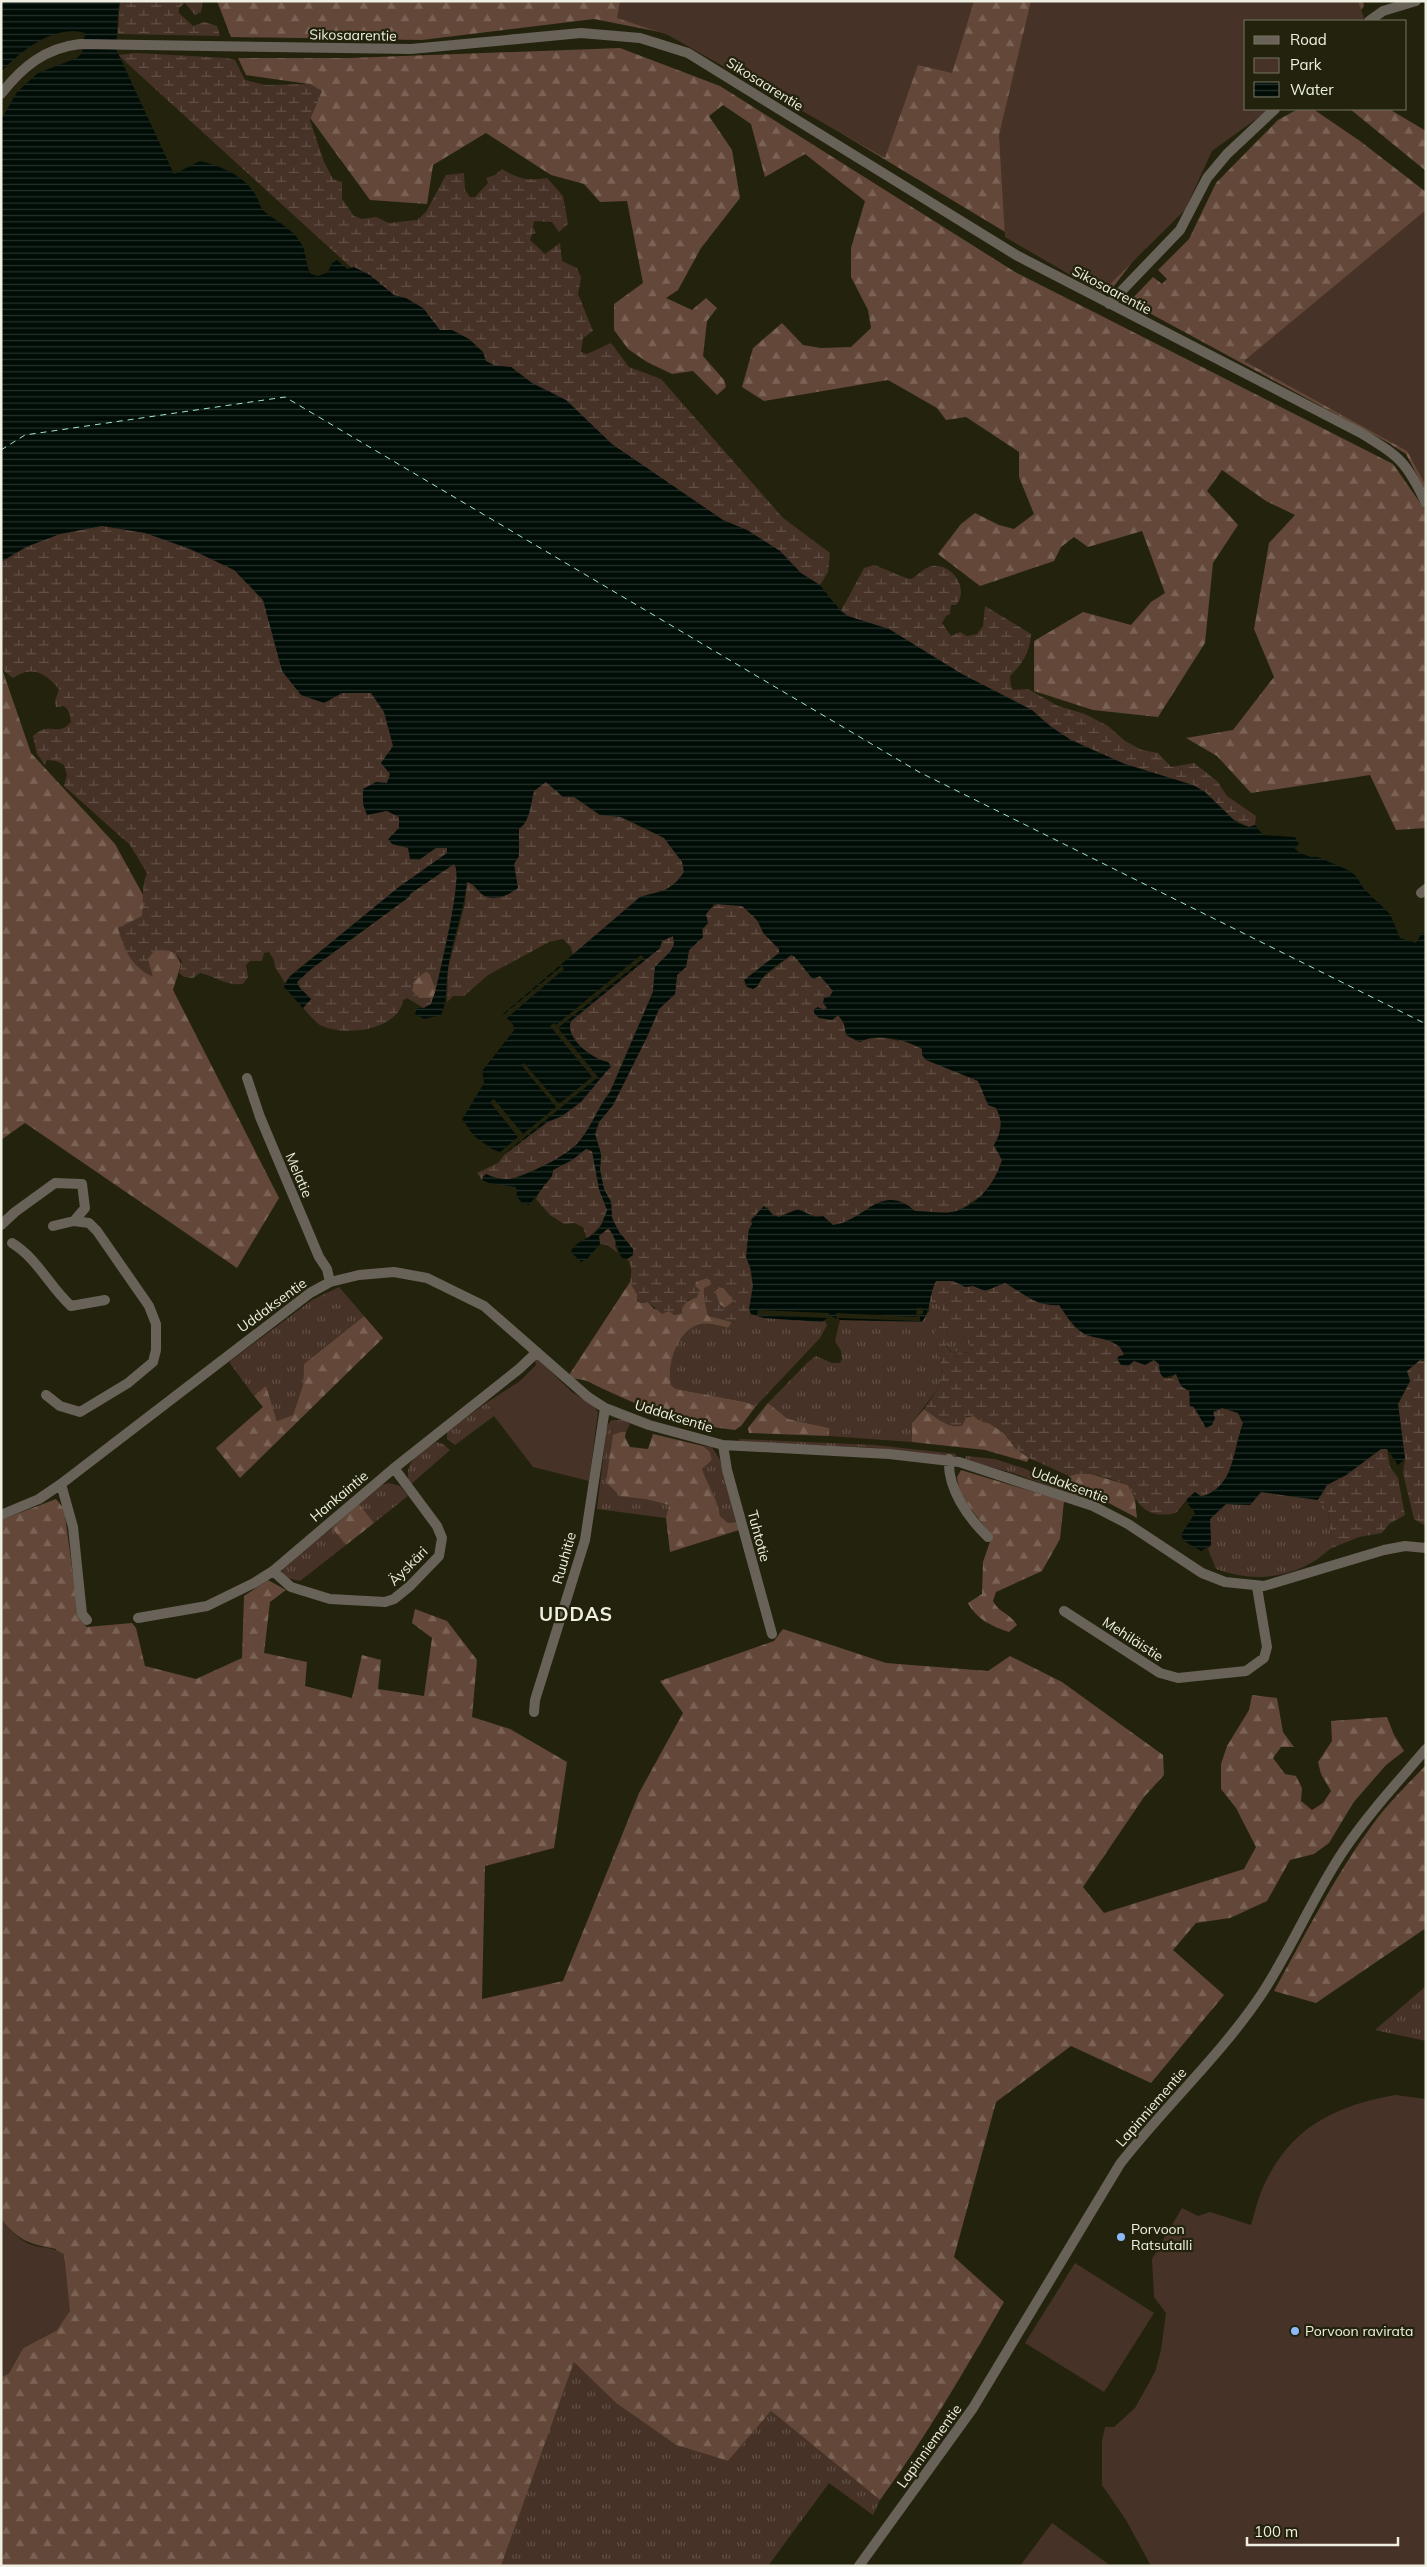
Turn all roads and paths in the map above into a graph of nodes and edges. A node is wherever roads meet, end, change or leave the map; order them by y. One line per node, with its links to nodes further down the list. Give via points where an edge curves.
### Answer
1 (1416, 1): 2 (street, via 1383,10)
2 (1370, 20)
3 (1, 94): 5 (street, Sikosaarentie, via 15,76 40,56 54,49 80,44 411,49 581,33 640,38 688,53 1016,255)
4 (1274, 110): 5 (street, via 1222,160 1207,178 1180,230)
5 (1109, 304): 6 (street, Sikosaarentie, via 1386,448 1412,474)
6 (1426, 503)
7 (247, 1078): 12 (street, Melatie, via 260,1118)
8 (74, 1221): 9 (street, via 85,1208 82,1184 55,1183); 10 (street); 15 (street, via 89,1223 97,1231 149,1306 156,1324 156,1350 153,1362 128,1383 80,1412 60,1406)
9 (1, 1225)
10 (53, 1226)
11 (12, 1243): 13 (street, via 28,1252 72,1306)
12 (330, 1282): 14 (street, Uddaksentie, via 394,1272 427,1278 476,1300); 20 (street, Uddaksentie, via 310,1293 231,1352)
13 (105, 1300)
14 (537, 1352): 16 (street, Uddaksentie); 19 (street, Hankaintie)
15 (46, 1395)
16 (605, 1408): 17 (street, Uddaksentie, via 674,1433); 30 (street, Ruuhitie, via 585,1540)
17 (723, 1445): 18 (street, Uddaksentie); 29 (street, Tuhtotie)
18 (949, 1459): 22 (street, via 950,1477 960,1501); 25 (street, Uddaksentie, via 1093,1506 1128,1524 1212,1578)
19 (394, 1468): 24 (street, Hankaintie); 24 (street, Äyskäri, via 437,1526 442,1538 438,1556 399,1594 385,1602 330,1599 291,1587)
20 (61, 1484): 21 (street, Uddaksentie, via 39,1499); 28 (street, via 70,1514 82,1614)
21 (1, 1515)
22 (988, 1537)
23 (1426, 1548): 25 (street, Uddaksentie, via 1405,1546 1384,1550)
24 (274, 1571): 27 (street, Hankaintie, via 207,1606)
25 (1257, 1587): 26 (street, Mehiläistie, via 1267,1647 1264,1658 1246,1671 1211,1676 1184,1679 1160,1673)
26 (1064, 1610)
27 (138, 1618)
28 (87, 1620)
29 (772, 1634)
30 (534, 1712)
31 (1426, 1749): 32 (street, Lapinniementie, via 1345,1849 1322,1885 1300,1931 1252,2007 1120,2164 973,2408)
32 (860, 2566)

